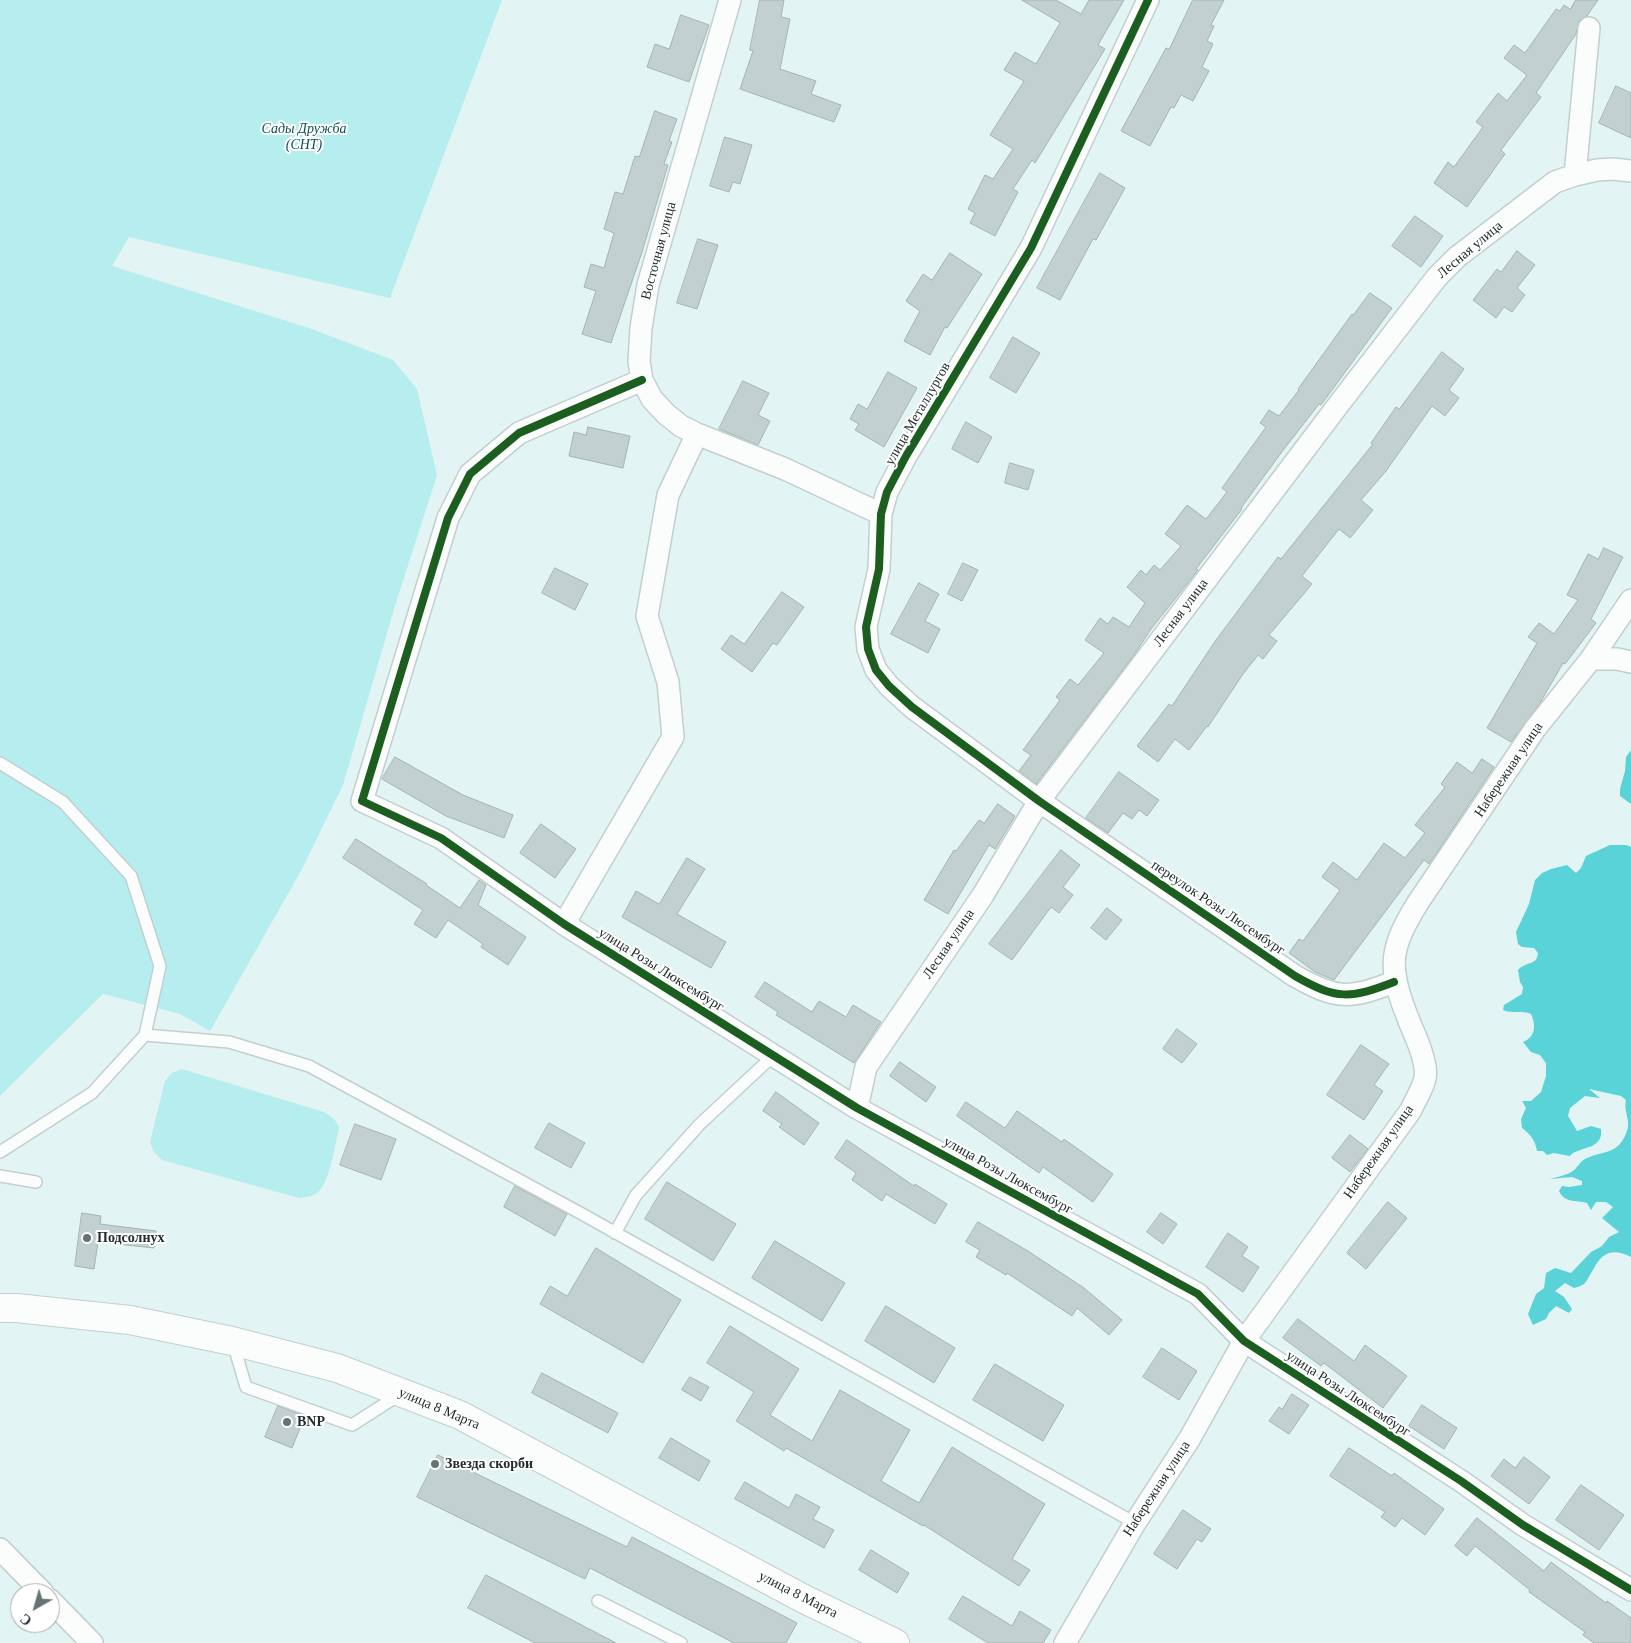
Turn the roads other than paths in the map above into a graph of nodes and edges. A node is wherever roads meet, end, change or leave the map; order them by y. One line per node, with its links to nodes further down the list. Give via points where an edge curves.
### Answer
1 (730, 0): 6 (street, Восточная улица, via 648,285 638,361)
2 (1148, 0): 8 (street, улица Металлургов, via 1031,248 906,456 887,492)
3 (1589, 28): 5 (street)
4 (1631, 172): 5 (street, Лесная улица, via 1605,169)
5 (1575, 174): 13 (street, Лесная улица, via 1555,182 1456,257 1437,277)
6 (642, 380): 7 (street, Восточная улица, via 652,399 666,414); 14 (street, улица Розы Люксембург, via 520,433 470,474 448,518 362,801 441,838)
7 (698, 434): 8 (street, Восточная улица, via 785,469); 14 (street, via 668,495 647,616 668,682 673,737)
8 (881, 514): 13 (street, улица Металлургов, via 879,569 866,627 868,649 876,670 912,707)
9 (1631, 600): 10 (street, Набережная улица)
10 (1591, 659): 11 (street); 15 (street, Набережная улица, via 1535,730 1417,904 1396,947)
11 (1631, 662)
12 (0, 764): 16 (lane, via 63,802 131,876 160,966)
13 (1039, 801): 15 (street, переулок Розы Люсембург, via 1315,988 1351,996); 18 (street, Лесная улица, via 983,895 866,1067)
14 (564, 924): 17 (street, улица Розы Люксембург)
15 (1394, 982): 25 (street, Набережная улица, via 1416,1036 1426,1077 1411,1110)
16 (145, 1035): 19 (lane, via 92,1092); 22 (lane, via 229,1042 309,1066)
17 (774, 1055): 18 (street, улица Розы Люксембург); 22 (lane, via 700,1124 636,1195)
18 (857, 1108): 25 (street, улица Розы Люксембург, via 1198,1294)
19 (0, 1152)
20 (0, 1176): 21 (lane)
21 (36, 1182)
22 (615, 1233): 27 (lane)
23 (0, 1308): 24 (main road, улица 8 Марта, via 130,1320)
24 (232, 1341): 26 (main road, улица 8 Марта, via 337,1368); 26 (lane, via 246,1387 352,1425)
25 (1244, 1341): 27 (street, Набережная улица, via 1190,1438); 30 (street, улица Розы Люксембург, via 1523,1525)
26 (402, 1393): 33 (main road, улица 8 Марта, via 460,1415)
27 (1134, 1522): 36 (street, Набережная улица)
28 (0, 1549): 29 (street)
29 (33, 1583)
30 (1631, 1590)
31 (598, 1601): 35 (lane)
32 (60, 1610): 34 (street)
33 (885, 1641)
34 (92, 1643)
35 (681, 1643)
36 (1064, 1643)

